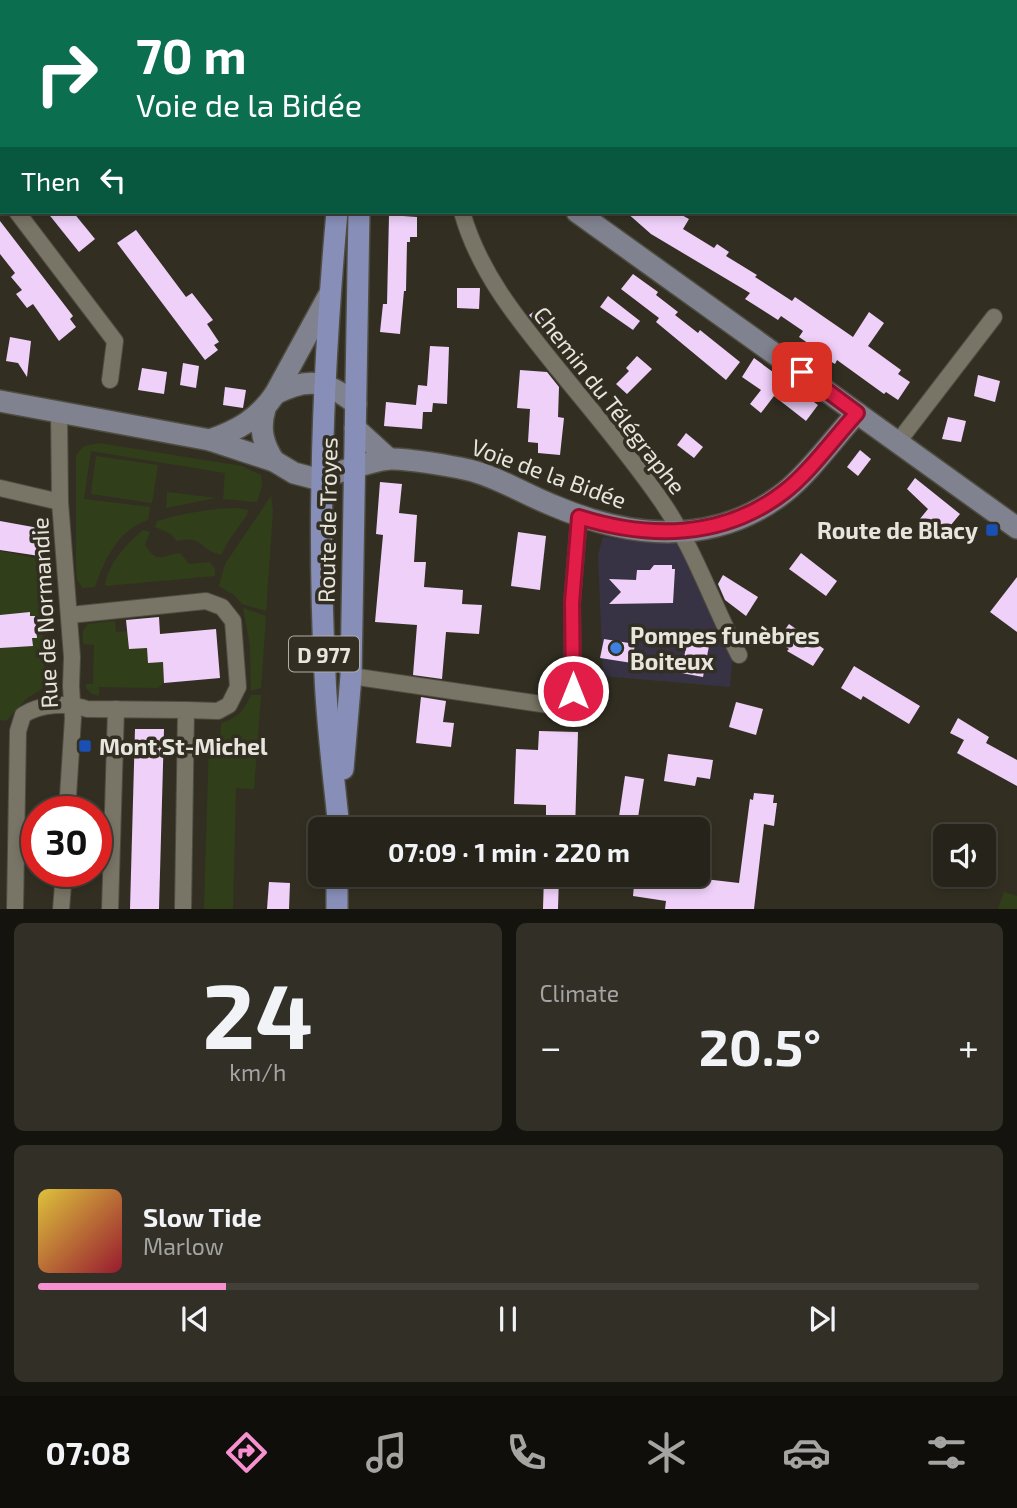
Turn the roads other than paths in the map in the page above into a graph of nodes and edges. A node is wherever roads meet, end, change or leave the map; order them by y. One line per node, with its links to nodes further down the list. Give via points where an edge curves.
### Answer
1 (19, 214): 8 (street, via 116,341)
2 (337, 214): 6 (main road, D 977)
3 (359, 214): 12 (main road, Route de Troyes / D 977)
4 (463, 214): 26 (street, Chemin du Télégraphe, via 493,285)
5 (581, 214): 14 (main road)
6 (329, 295): 9 (main road, D 977); 11 (main road)
7 (994, 317): 17 (street)
8 (110, 380)
9 (324, 383): 11 (main road, via 304,383); 12 (main road); 21 (main road, D 977)
10 (0, 401): 13 (main road)
11 (270, 402): 16 (main road, via 249,423); 19 (main road, via 261,423 262,437)
12 (356, 404): 15 (main road, Route de Troyes / D 977)
13 (59, 411): 16 (main road); 23 (street, Rue de Normandie)
14 (857, 413): 17 (main road); 26 (main road, Voie de la Bidée, via 784,493 747,514)
15 (355, 428): 18 (main road); 20 (main road, Route de Troyes / D 977)
16 (210, 440): 19 (main road)
17 (898, 442): 25 (main road)
18 (389, 459): 20 (main road, Voie de la Bidée); 24 (main road, Voie de la Bidée, via 472,471)
19 (274, 461): 21 (main road, via 294,473)
20 (354, 469): 21 (main road, Voie de la Bidée); 29 (main road, Route de Troyes / D 977)
21 (322, 477): 34 (main road, Route de Troyes / D 977, via 325,676)
22 (0, 488): 23 (street)
23 (60, 502): 27 (street, Rue de Normandie)
24 (579, 517): 26 (main road, Voie de la Bidée, via 628,530); 29 (street, via 572,603 573,691 567,704 556,707)
25 (1017, 528)
26 (682, 531): 28 (street, Chemin du Télégraphe)
27 (70, 615): 30 (street, Rue de Normandie); 32 (street, via 206,601 222,607 233,621 238,687 229,705 218,711)
28 (739, 655)
29 (351, 677): 35 (main road, Route de Troyes / D 977)
30 (72, 704): 31 (street); 33 (street, Rue de Normandie); 38 (street, via 37,706 23,715 18,731)
31 (116, 709): 32 (street); 40 (street)
32 (186, 710): 41 (street)
33 (68, 796)
34 (337, 817)
35 (339, 817)
36 (63, 887): 39 (street)
37 (337, 887): 42 (main road)
38 (15, 909)
39 (61, 909)
40 (110, 909)
41 (183, 909)
42 (337, 909)

